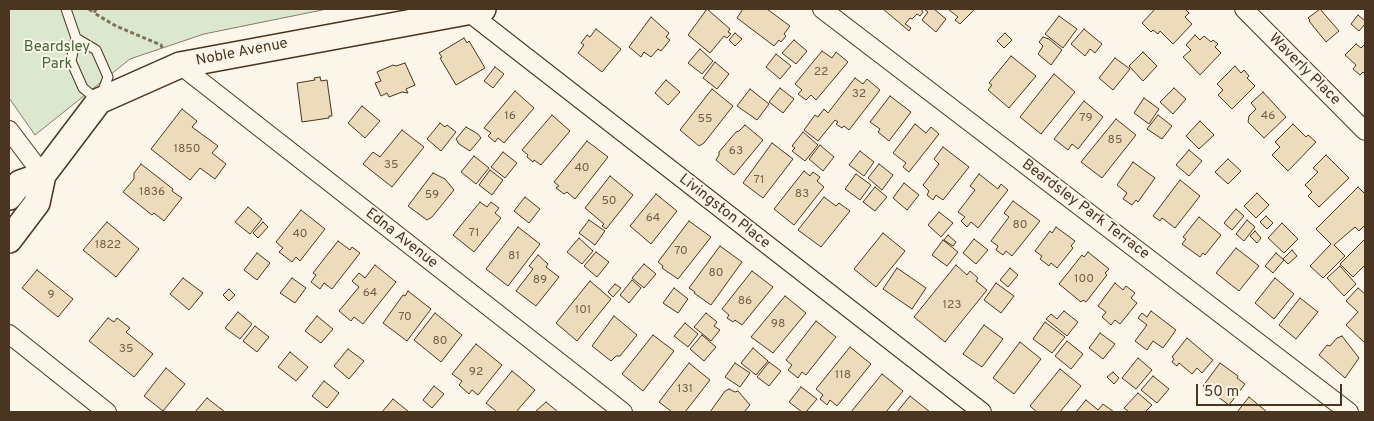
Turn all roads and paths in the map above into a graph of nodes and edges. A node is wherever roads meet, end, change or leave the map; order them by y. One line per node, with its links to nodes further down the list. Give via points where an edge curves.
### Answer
1 (66, 9): 7 (lane)
2 (89, 9): 6 (path)
3 (822, 9): 19 (street, Beardsley Park Terrace)
4 (1244, 9): 11 (street, Waverly Place)
5 (475, 10): 8 (main road, Noble Avenue); 18 (street, Livingston Place)
6 (95, 11): 8 (path, via 116,26 161,45)
7 (76, 38): 9 (lane, via 71,61 83,88); 9 (lane, via 96,50 108,77)
8 (175, 67): 9 (main road, Noble Avenue); 17 (street, Edna Avenue)
9 (99, 100): 12 (main road, Noble Avenue)
10 (9, 130): 12 (street)
11 (1365, 131)
12 (43, 175): 13 (main road, via 20,183); 14 (main road, Noble Avenue, via 37,203)
13 (9, 197)
14 (9, 240)
15 (9, 334): 16 (street)
16 (107, 412)
17 (623, 412)
18 (982, 412)
19 (1349, 412)

